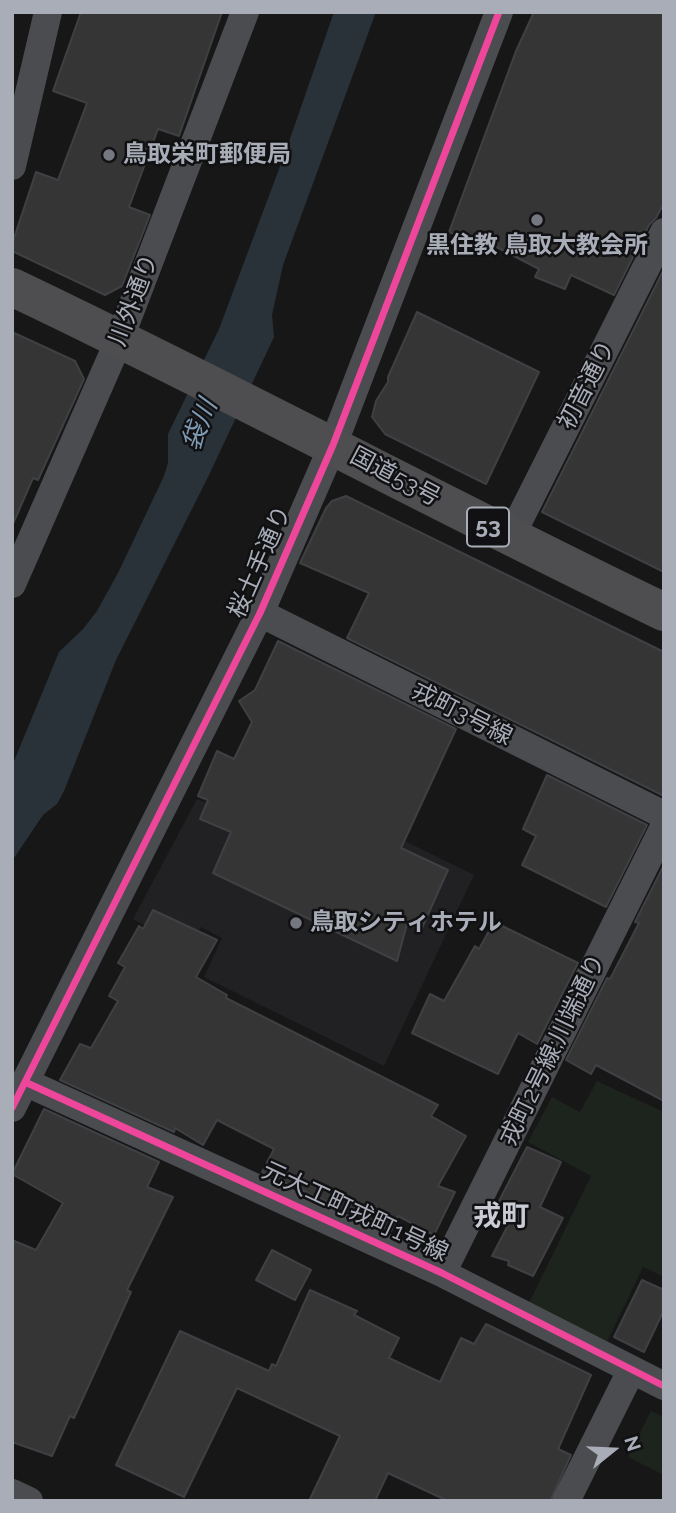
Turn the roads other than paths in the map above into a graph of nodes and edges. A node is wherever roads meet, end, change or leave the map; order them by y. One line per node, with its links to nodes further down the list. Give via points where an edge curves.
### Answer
1 (48, 12): 4 (street)
2 (245, 12): 7 (street, 川外通り)
3 (499, 12): 8 (street, 桜土手通り)
4 (12, 166)
5 (664, 232): 9 (street, 初音通り)
6 (12, 287): 7 (highway, 国道53号 / 53)
7 (130, 344): 8 (highway, 国道53号 / 53); 10 (street, 川外通り)
8 (324, 441): 9 (highway, 国道53号 / 53); 12 (street, 桜土手通り)
9 (510, 538): 11 (highway, 国道53号 / 53)
10 (12, 584)
11 (664, 612)
12 (260, 613): 13 (street, 戎町3号線); 15 (street, 桜土手通り)
13 (664, 815)
14 (664, 827): 17 (street, 戎町2号線;川端通り)
15 (25, 1082): 16 (street, 桜土手通り); 17 (street, 元大工町戎町1号線)
16 (12, 1108)
17 (442, 1273): 18 (street, 元大工町戎町1号線)
18 (631, 1371): 19 (street, 元大工町戎町1号線); 22 (street)
19 (664, 1386)
20 (12, 1493): 21 (street)
21 (29, 1501)
22 (566, 1501)

